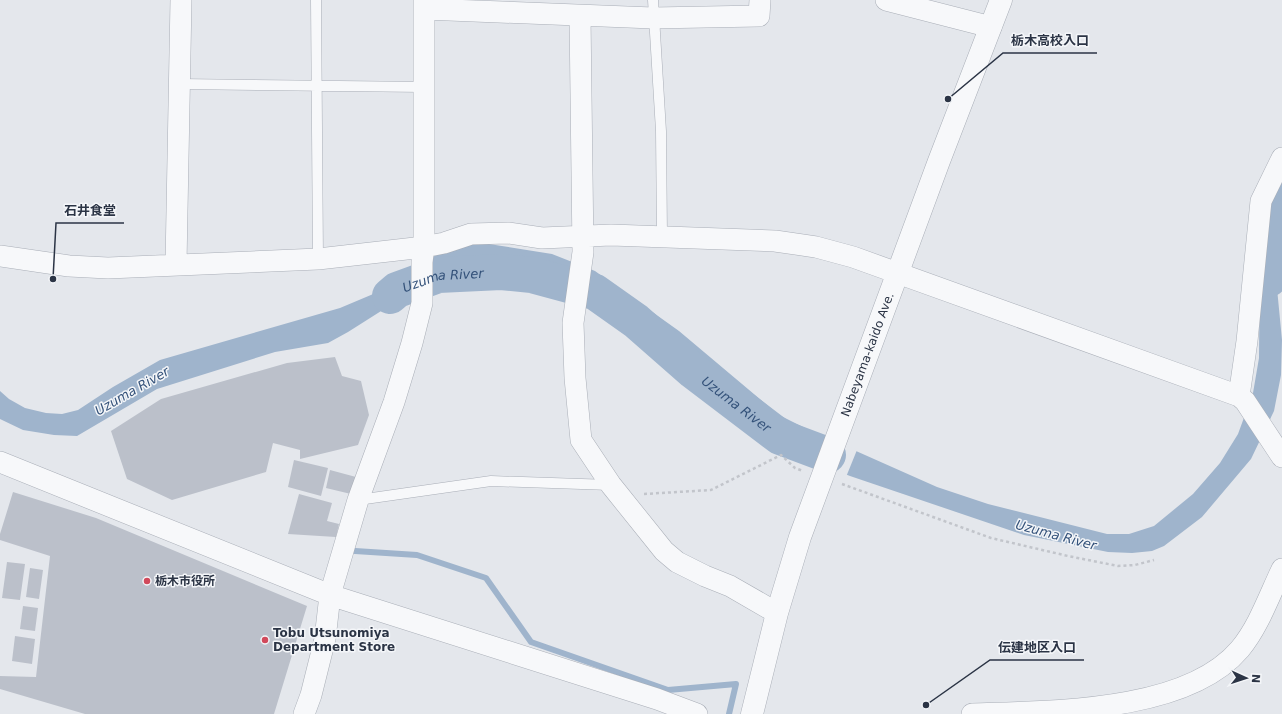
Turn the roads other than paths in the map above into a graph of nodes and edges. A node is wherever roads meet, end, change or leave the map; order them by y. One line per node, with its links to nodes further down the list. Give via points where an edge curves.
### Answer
1 (181, 0): 10 (street)
2 (316, 0): 11 (lane)
3 (760, 0): 7 (street, via 759,16)
4 (886, 0): 9 (street)
5 (1001, 0): 9 (street, Nabeyama-kaido Ave.)
6 (424, 4): 8 (street); 12 (street)
7 (653, 9): 8 (street); 14 (lane, via 661,131)
8 (580, 16): 15 (street)
9 (991, 27): 20 (street, Nabeyama-kaido Ave.)
10 (180, 84): 11 (lane); 19 (street)
11 (318, 86): 12 (lane); 18 (lane)
12 (424, 87): 16 (street)
13 (1282, 158): 21 (street, via 1261,201)
14 (662, 237): 15 (street, via 611,235); 20 (street, via 775,241 816,247 853,257)
15 (583, 244): 16 (street, via 508,234 471,234); 24 (street, via 574,323 575,378 581,440)
16 (423, 254): 18 (street); 25 (street, via 422,303 412,343)
17 (0, 256): 19 (street, via 69,266 108,268)
18 (318, 259): 19 (street)
19 (176, 264)
20 (898, 274): 21 (street); 28 (street, Nabeyama-kaido Ave., via 800,537)
21 (1242, 399): 22 (street)
22 (1276, 448)
23 (0, 462): 27 (street)
24 (615, 490): 25 (lane, via 491,481); 28 (street, via 664,551 677,562 730,586)
25 (358, 500): 27 (street)
26 (1282, 569): 29 (street, via 1257,624 1240,650 1218,670)
27 (330, 595): 30 (street, via 325,639); 31 (street)
28 (777, 613): 32 (street, Nabeyama-kaido Ave.)
29 (1147, 706): 33 (street, via 1107,705)
30 (304, 714)
31 (697, 714)
32 (752, 714)
33 (972, 714)

